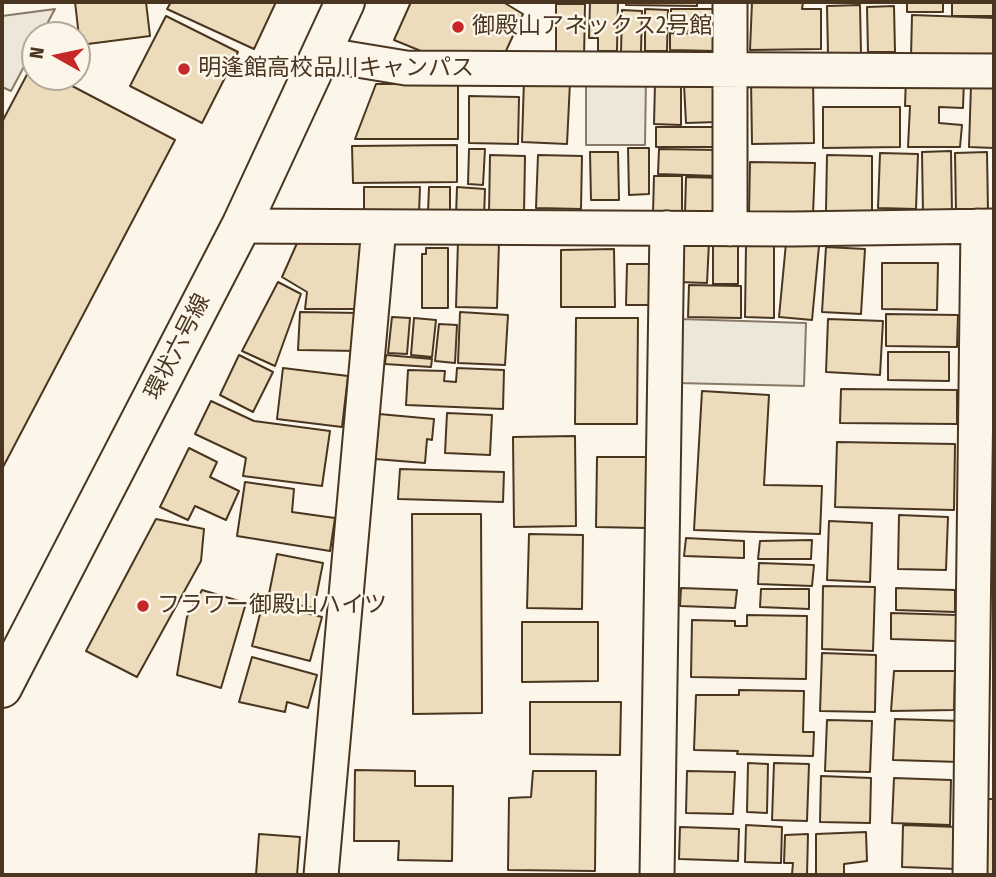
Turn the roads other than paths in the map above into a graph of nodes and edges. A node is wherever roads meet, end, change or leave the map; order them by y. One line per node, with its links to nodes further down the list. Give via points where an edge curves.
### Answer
1 (345, 2): 3 (main road, 環状六号線)
2 (730, 2): 4 (street)
3 (321, 54): 4 (street, via 405,68); 6 (main road, 環状六号線)
4 (729, 71): 5 (street); 10 (street)
5 (994, 71)
6 (241, 226): 8 (street); 11 (main road, 環状六号線)
7 (986, 226): 10 (street); 14 (street)
8 (379, 227): 9 (street); 12 (street)
9 (667, 228): 10 (street); 13 (street)
10 (730, 229)
11 (2, 688)
12 (321, 875)
13 (657, 875)
14 (970, 875)

